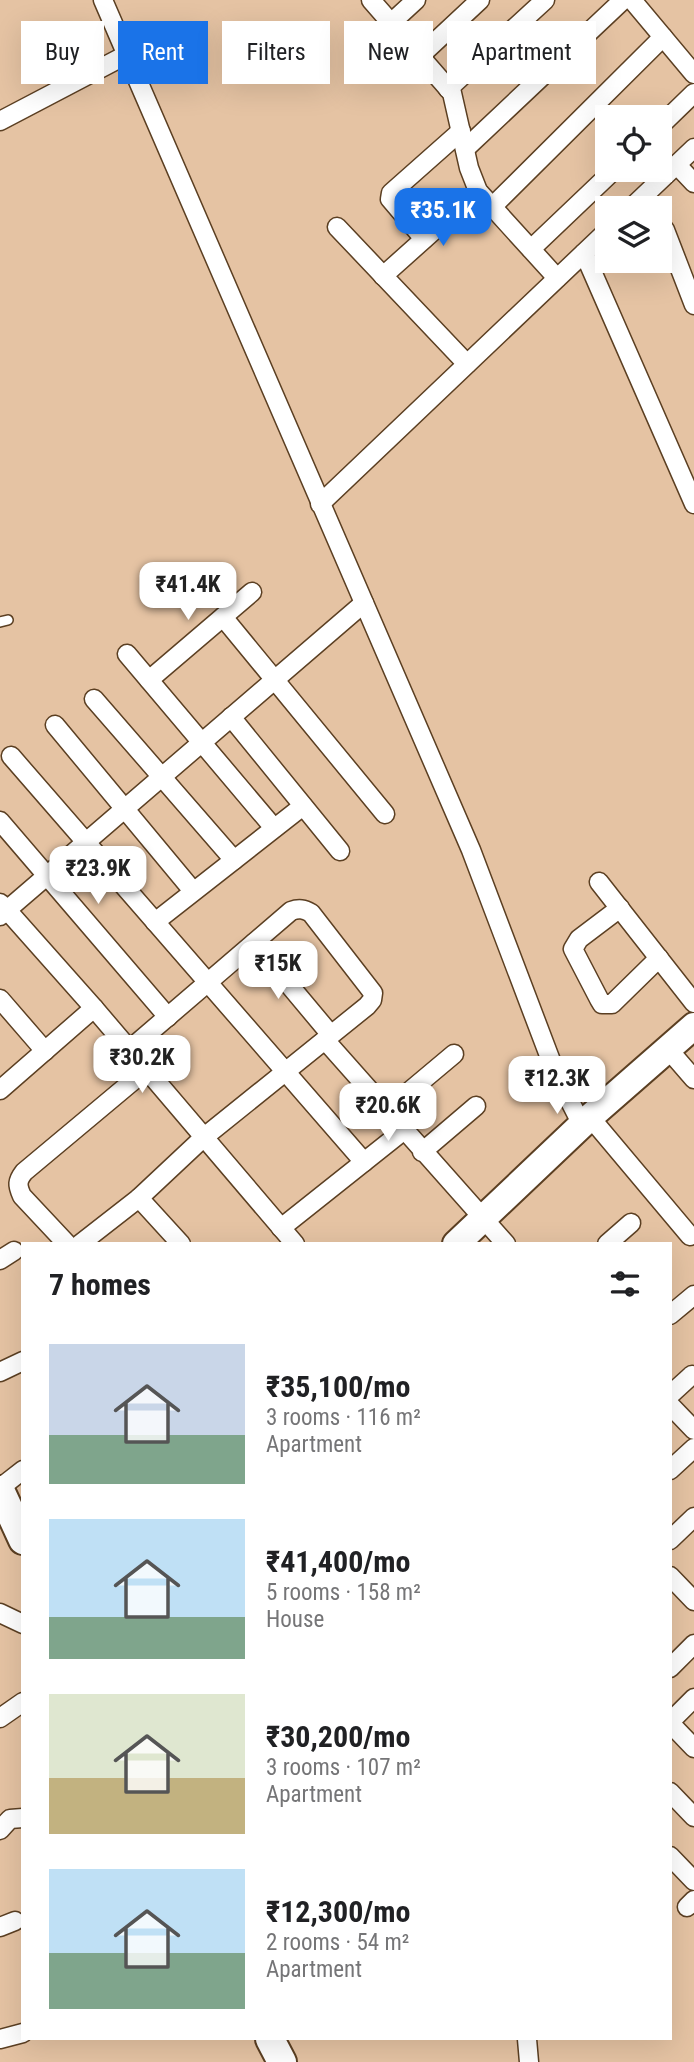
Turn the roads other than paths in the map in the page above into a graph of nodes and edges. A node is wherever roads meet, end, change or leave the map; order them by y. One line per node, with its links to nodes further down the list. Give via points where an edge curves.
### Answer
1 (103, 0): 10 (street)
2 (371, 0): 8 (street)
3 (416, 0): 9 (street)
4 (481, 0): 12 (street)
5 (545, 0): 17 (street)
6 (623, 0): 23 (street)
7 (632, 0): 11 (street)
8 (389, 21)
9 (393, 21)
10 (118, 36)
11 (663, 37): 15 (street); 29 (street)
12 (433, 43)
13 (118, 59): 20 (street)
14 (433, 72): 17 (street)
15 (694, 74)
16 (139, 84): 41 (street)
17 (448, 89): 21 (street, via 456,103)
18 (694, 93): 19 (street)
19 (672, 114)
20 (0, 121)
21 (461, 131): 23 (street); 31 (street, via 391,193 390,199)
22 (694, 148): 24 (street)
23 (465, 149): 27 (street)
24 (677, 165): 26 (street); 28 (street)
25 (601, 182): 34 (street)
26 (694, 183)
27 (478, 191): 29 (street); 31 (street)
28 (644, 196)
29 (492, 206): 34 (street)
30 (337, 227): 36 (street)
31 (424, 239): 36 (street)
32 (595, 242): 35 (street)
33 (672, 248): 38 (street)
34 (531, 249): 37 (street)
35 (584, 253): 37 (street); 40 (street)
36 (383, 276): 39 (street)
37 (557, 278): 39 (street)
38 (694, 305)
39 (467, 364): 41 (street)
40 (686, 468): 42 (street)
41 (320, 503): 44 (street)
42 (694, 504)
43 (252, 592): 45 (street)
44 (364, 603): 48 (street); 88 (street, via 471,850 556,1074)
45 (223, 617): 47 (street); 48 (street)
46 (127, 654): 47 (street)
47 (149, 680): 52 (street)
48 (274, 680): 50 (street); 57 (street)
49 (94, 699): 54 (street)
50 (230, 717): 52 (street); 55 (street)
51 (55, 725): 56 (street)
52 (202, 742): 54 (street); 59 (street)
53 (11, 756): 60 (street)
54 (162, 777): 56 (street); 62 (street)
55 (303, 806): 59 (street); 61 (street)
56 (125, 809): 60 (street); 65 (street)
57 (385, 814)
58 (0, 821): 63 (street)
59 (274, 828): 62 (street)
60 (86, 843): 63 (street); 68 (street)
61 (340, 851)
62 (233, 860): 65 (street)
63 (46, 875): 67 (street); 75 (street)
64 (599, 882): 66 (street)
65 (193, 891): 68 (street)
66 (620, 908): 70 (street); 70 (street, via 579,939 573,949 599,999 607,1006 612,1004)
67 (2, 909): 74 (street)
68 (155, 922): 71 (street)
69 (254, 943): 71 (street); 77 (street); 77 (street, via 291,911 304,909 373,993 367,1006)
70 (659, 958): 73 (street)
71 (208, 982): 75 (street); 83 (street)
72 (0, 999): 80 (street)
73 (694, 1003)
74 (94, 1007): 79 (street); 80 (street)
75 (168, 1017): 79 (street)
76 (694, 1026): 78 (street)
77 (328, 1038): 83 (street); 87 (street)
78 (668, 1049): 84 (street); 88 (street)
79 (129, 1050): 82 (street)
80 (45, 1051): 85 (street)
81 (454, 1054): 87 (street)
82 (146, 1070): 90 (street); 98 (street, via 19,1179 22,1196)
83 (284, 1070): 90 (street); 92 (street)
84 (694, 1079)
85 (0, 1090)
86 (476, 1106): 91 (street)
87 (386, 1111): 89 (street)
88 (586, 1121): 94 (street); 97 (street)
89 (403, 1131): 91 (street); 92 (street)
90 (203, 1138): 93 (street); 96 (street)
91 (422, 1152): 94 (street)
92 (364, 1162): 96 (street)
93 (139, 1198): 99 (street); 100 (street)
94 (482, 1219): 102 (street); 103 (street)
95 (631, 1223): 104 (street)
96 (281, 1228): 101 (street)
97 (690, 1236)
98 (65, 1242)
99 (83, 1242)
100 (179, 1242)
101 (293, 1242)
102 (458, 1242)
103 (504, 1242)
104 (609, 1242)
105 (694, 1295): 106 (street)
106 (672, 1313)
107 (21, 1362): 108 (street)
108 (0, 1372)
109 (692, 1375): 110 (street)
110 (672, 1393)
111 (672, 1407): 112 (street)
112 (694, 1430)
113 (694, 1448): 114 (street)
114 (672, 1468)
115 (21, 1472): 116 (street)
116 (0, 1489): 118 (main road)
117 (694, 1517): 119 (street)
118 (21, 1536)
119 (672, 1538)
120 (0, 1613): 121 (street)
121 (21, 1623)
122 (694, 1644): 123 (street)
123 (672, 1666)
124 (694, 1698): 127 (street)
125 (21, 1703): 126 (street)
126 (2, 1715)
127 (672, 1719)
128 (672, 1721): 129 (street)
129 (694, 1748)
130 (672, 1795): 131 (street)
131 (694, 1817)
132 (21, 1818): 133 (street, via 10,1819)
133 (0, 1830)
134 (672, 1858): 135 (street)
135 (694, 1881)
136 (21, 2034): 137 (street)
137 (0, 2039)
138 (271, 2040): 140 (main road)
139 (527, 2040): 141 (street)
140 (282, 2062)
141 (529, 2062)

